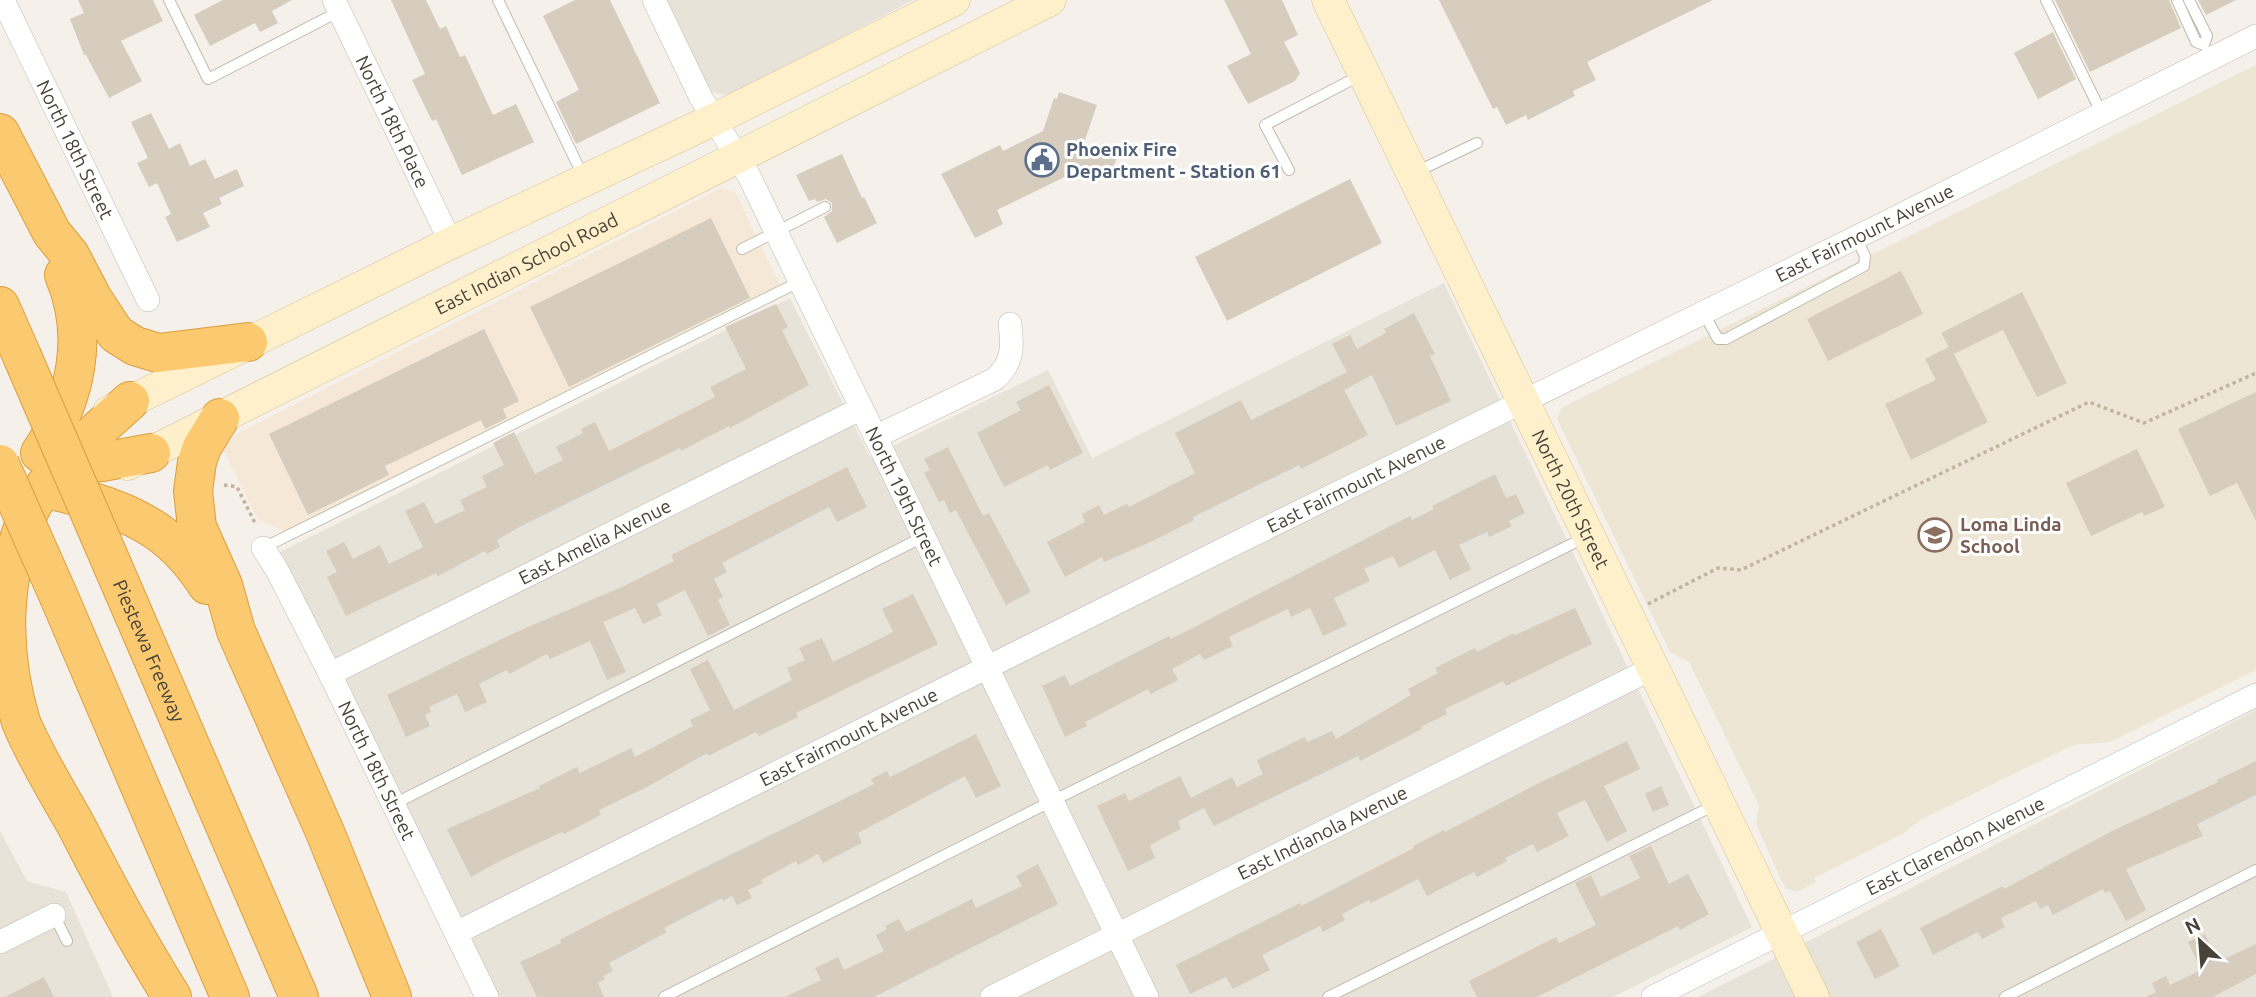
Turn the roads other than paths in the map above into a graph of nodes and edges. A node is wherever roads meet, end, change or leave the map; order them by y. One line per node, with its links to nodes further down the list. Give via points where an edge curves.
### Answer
1 (3, 0): 30 (street, North 18th Street)
2 (169, 0): 11 (lane, via 208,79)
3 (498, 0): 22 (lane)
4 (654, 0): 16 (street, North 19th Street)
5 (954, 0): 16 (main road)
6 (1051, 0): 19 (main road, East Indian School Road)
7 (1328, 0): 14 (main road, North 20th Street)
8 (2046, 0): 15 (lane)
9 (2176, 0): 13 (lane, via 2196,42)
10 (2189, 0): 13 (lane, via 2207,36)
11 (337, 6): 27 (street, North 18th Place)
12 (2256, 36): 13 (street, East Fairmount Avenue)
13 (2208, 52): 15 (street, East Fairmount Avenue)
14 (1364, 73): 20 (lane, via 1265,125); 21 (main road, North 20th Street)
15 (2102, 114): 26 (street, East Fairmount Avenue)
16 (715, 119): 19 (street, North 19th Street); 22 (main road)
17 (0, 134): 25 (highway)
18 (1477, 143): 21 (lane)
19 (737, 157): 24 (street, North 19th Street); 38 (main road, East Indian School Road)
20 (1289, 170)
21 (1413, 174): 36 (main road, North 20th Street)
22 (585, 180): 27 (main road)
23 (825, 207): 24 (lane)
24 (777, 231): 28 (lane); 29 (street, North 19th Street)
25 (52, 233): 34 (highway, via 70,255 104,318 116,334 135,346 158,352); 41 (highway, via 76,310 78,357 69,393)
26 (1856, 237): 32 (street, East Fairmount Avenue); 32 (lane, via 1866,260 1864,266 1726,339 1718,339)
27 (451, 243): 34 (main road)
28 (742, 249)
29 (801, 281): 37 (street, North 19th Street); 44 (lane)
30 (148, 300)
31 (0, 306): 64 (highway, Piestewa Freeway, bridge)
32 (1703, 312): 36 (street, East Fairmount Avenue)
33 (1010, 324): 39 (street, via 1012,358 995,379)
34 (248, 342): 35 (main road)
35 (130, 401): 41 (highway)
36 (1522, 403): 42 (main road, North 20th Street); 47 (street, East Fairmount Avenue)
37 (860, 409): 39 (street, North 19th Street); 48 (street, East Amelia Avenue)
38 (220, 418): 40 (main road, East Indian School Road); 45 (highway, via 202,447 194,479 194,509)
39 (875, 437): 43 (street, North 19th Street)
40 (151, 453): 41 (highway)
41 (22, 480): 45 (highway, via 119,509 153,527 196,568); 51 (highway, via 1,635); 63 (highway, bridge, via 59,597)
42 (1588, 536): 46 (main road, North 20th Street); 52 (lane)
43 (923, 537): 47 (street, North 19th Street); 53 (lane)
44 (263, 548): 48 (street, North 18th Street)
45 (236, 631): 65 (highway)
46 (1653, 668): 54 (main road, North 20th Street); 59 (street, East Indianola Avenue)
47 (988, 669): 52 (street, North 19th Street); 58 (street, East Fairmount Avenue)
48 (330, 674): 53 (street, North 18th Street)
49 (0, 691): 51 (highway)
50 (2256, 695): 57 (street, East Clarendon Avenue)
51 (21, 722): 62 (highway, via 132,932)
52 (1052, 801): 59 (street, North 19th Street); 67 (lane)
53 (394, 804): 58 (street, North 18th Street)
54 (1719, 804): 57 (main road, North 20th Street); 70 (lane)
55 (2256, 870): 73 (lane)
56 (54, 915): 60 (lane); 61 (street)
57 (1782, 932): 71 (street, East Clarendon Avenue); 72 (main road, North 20th Street)
58 (456, 933): 66 (street, North 18th Street)
59 (1116, 936): 68 (street, East Indianola Avenue); 69 (street, North 19th Street)
60 (67, 941)
61 (0, 942)
62 (172, 997)
63 (230, 997)
64 (299, 997)
65 (392, 997)
66 (487, 997)
67 (664, 997)
68 (992, 997)
69 (1147, 997)
70 (1328, 997)
71 (1653, 997)
72 (1813, 997)
73 (2005, 997)

